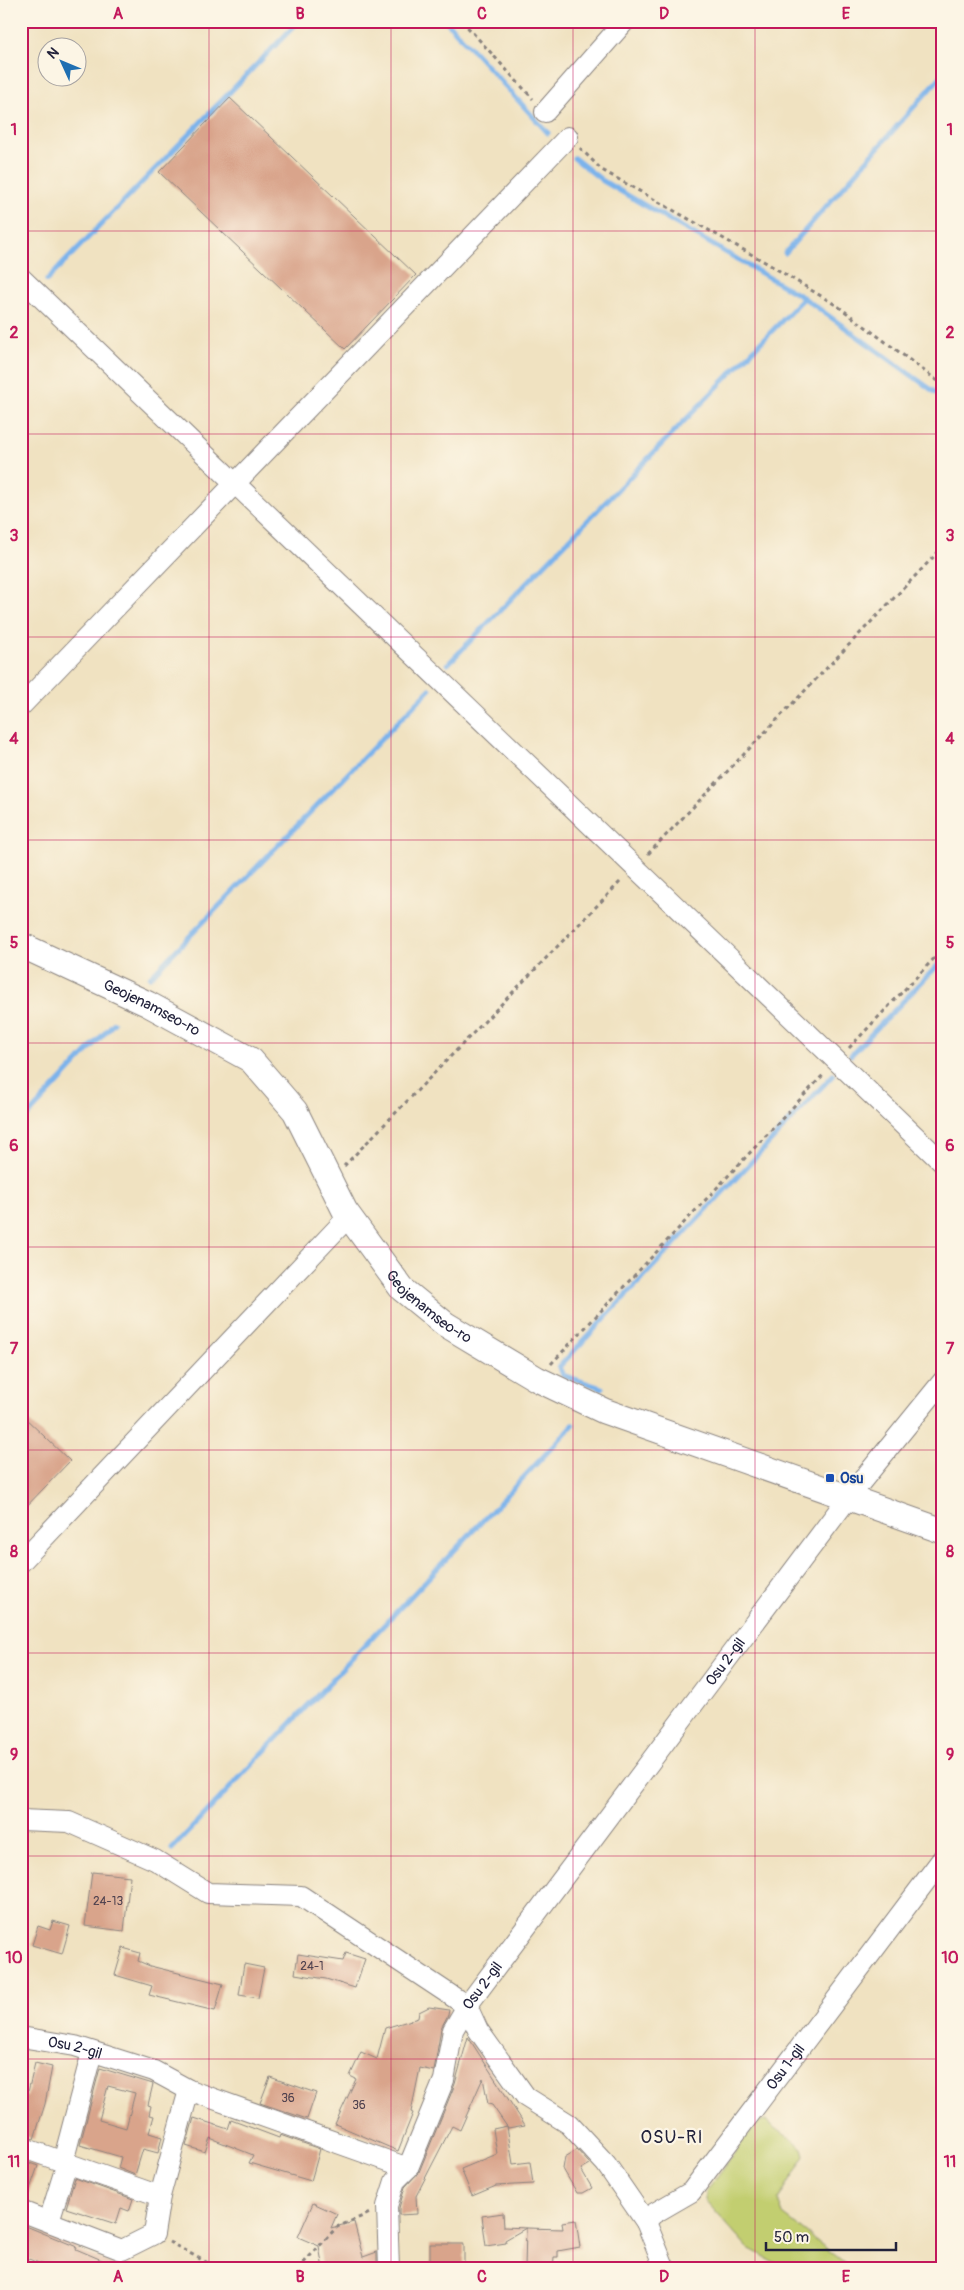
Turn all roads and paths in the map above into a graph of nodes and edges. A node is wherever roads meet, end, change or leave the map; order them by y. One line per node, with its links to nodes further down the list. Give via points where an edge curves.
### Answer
1 (462, 21): 3 (path)
2 (625, 21): 3 (street)
3 (545, 112)
4 (568, 137): 6 (path, via 602,170 839,307); 7 (street)
5 (21, 278): 7 (street)
6 (943, 385)
7 (233, 483): 8 (street); 11 (street)
8 (21, 706)
9 (21, 945): 13 (main road, Geojenamseo-ro, via 148,1004 251,1060 295,1111)
10 (943, 949): 11 (path)
11 (837, 1061): 12 (street); 14 (path)
12 (943, 1163)
13 (349, 1216): 14 (main road, Geojenamseo-ro, via 402,1290 445,1324); 18 (street)
14 (537, 1379): 16 (main road, Geojenamseo-ro, via 626,1420)
15 (943, 1381): 16 (street, Osu 2-gil)
16 (848, 1498): 17 (main road, Geojenamseo-ro); 21 (street, Osu 2-gil)
17 (943, 1531)
18 (21, 1562)
19 (21, 1820): 21 (street, via 70,1822 155,1860 208,1893 301,1896)
20 (943, 1858): 32 (street, Osu 1-gil, via 691,2192 653,2214)
21 (467, 2006): 27 (street, Osu 2-gil, via 453,2030 444,2080); 32 (street, via 478,2030 526,2098 569,2124 606,2164)
22 (21, 2037): 23 (street, Osu 2-gil)
23 (92, 2052): 24 (street, Osu 2-gil, via 154,2071); 26 (street)
24 (189, 2090): 27 (street, Osu 2-gil); 28 (street)
25 (21, 2147): 26 (street)
26 (65, 2163): 28 (street); 31 (street)
27 (408, 2168): 29 (street, via 395,2181)
28 (160, 2196): 33 (street)
29 (387, 2206): 35 (path, via 337,2227); 36 (street)
30 (21, 2211): 31 (street)
31 (49, 2221): 33 (street, via 122,2250)
32 (646, 2222): 37 (street)
33 (154, 2234): 34 (path)
34 (219, 2269)
35 (298, 2269)
36 (389, 2269)
37 (665, 2269)

